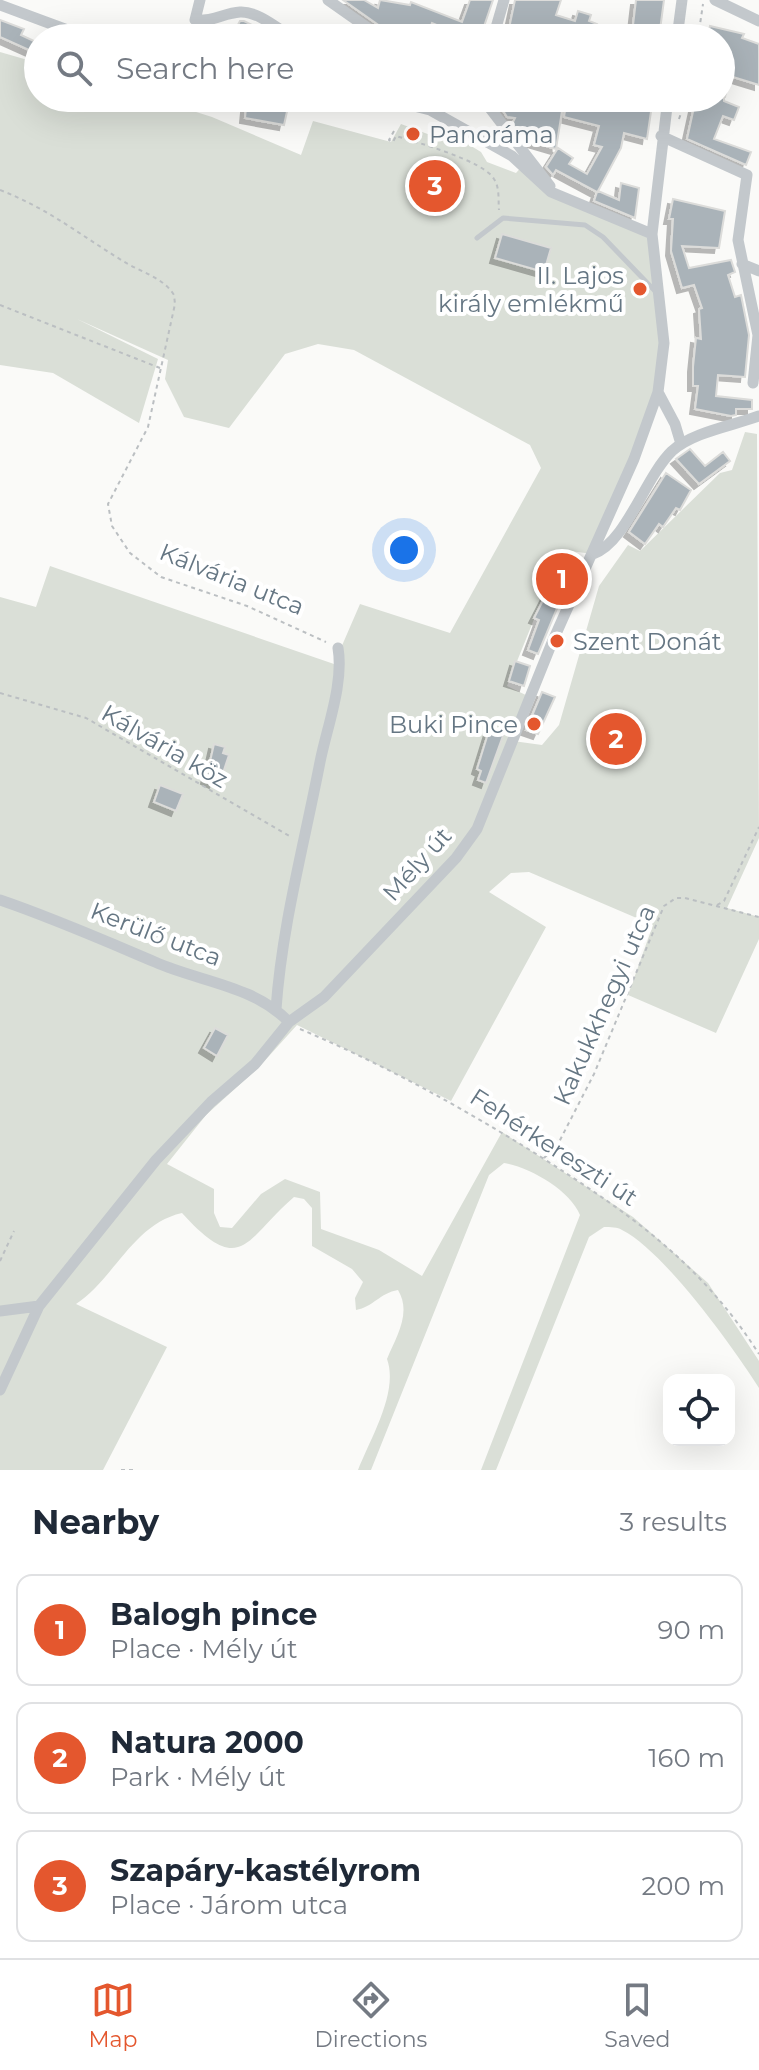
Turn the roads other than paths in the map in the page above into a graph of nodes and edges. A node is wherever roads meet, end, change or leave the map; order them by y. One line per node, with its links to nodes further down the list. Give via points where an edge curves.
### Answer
1 (200, 0): 9 (street, via 195,20 250,13)
2 (328, 0): 10 (street)
3 (504, 0): 11 (street)
4 (682, 0): 12 (street)
5 (715, 0): 7 (street)
6 (0, 5): 8 (street)
7 (759, 21)
8 (51, 24)
9 (269, 24)
10 (362, 24)
11 (497, 24)
12 (679, 24)
13 (432, 112): 17 (street, via 512,156)
14 (493, 112): 17 (street)
15 (665, 112): 16 (street, Mély út)
16 (661, 136): 18 (street, Mély út); 20 (street, via 747,175 738,240)
17 (555, 194): 18 (street)
18 (652, 234): 22 (street, Mély út)
19 (477, 238): 22 (lane, via 503,218 585,225)
20 (742, 264): 21 (street); 23 (street, via 758,335)
21 (759, 271)
22 (657, 293): 24 (street, Mély út, via 664,343)
23 (753, 383)
24 (658, 392): 26 (street); 27 (street, Mély út)
25 (759, 416): 26 (street)
26 (681, 444): 27 (street, via 642,492 614,540)
27 (593, 554): 31 (street, Mély út, via 477,829 324,997)
28 (338, 648): 30 (street, via 338,672 304,849 285,923)
29 (0, 900): 30 (street, Kerülő utca)
30 (276, 1009): 31 (street, Kerülő utca)
31 (289, 1022): 32 (street, Mély út, via 255,1064 156,1160)
32 (39, 1306): 33 (street); 34 (street, Mély út)
33 (0, 1311)
34 (0, 1390)

